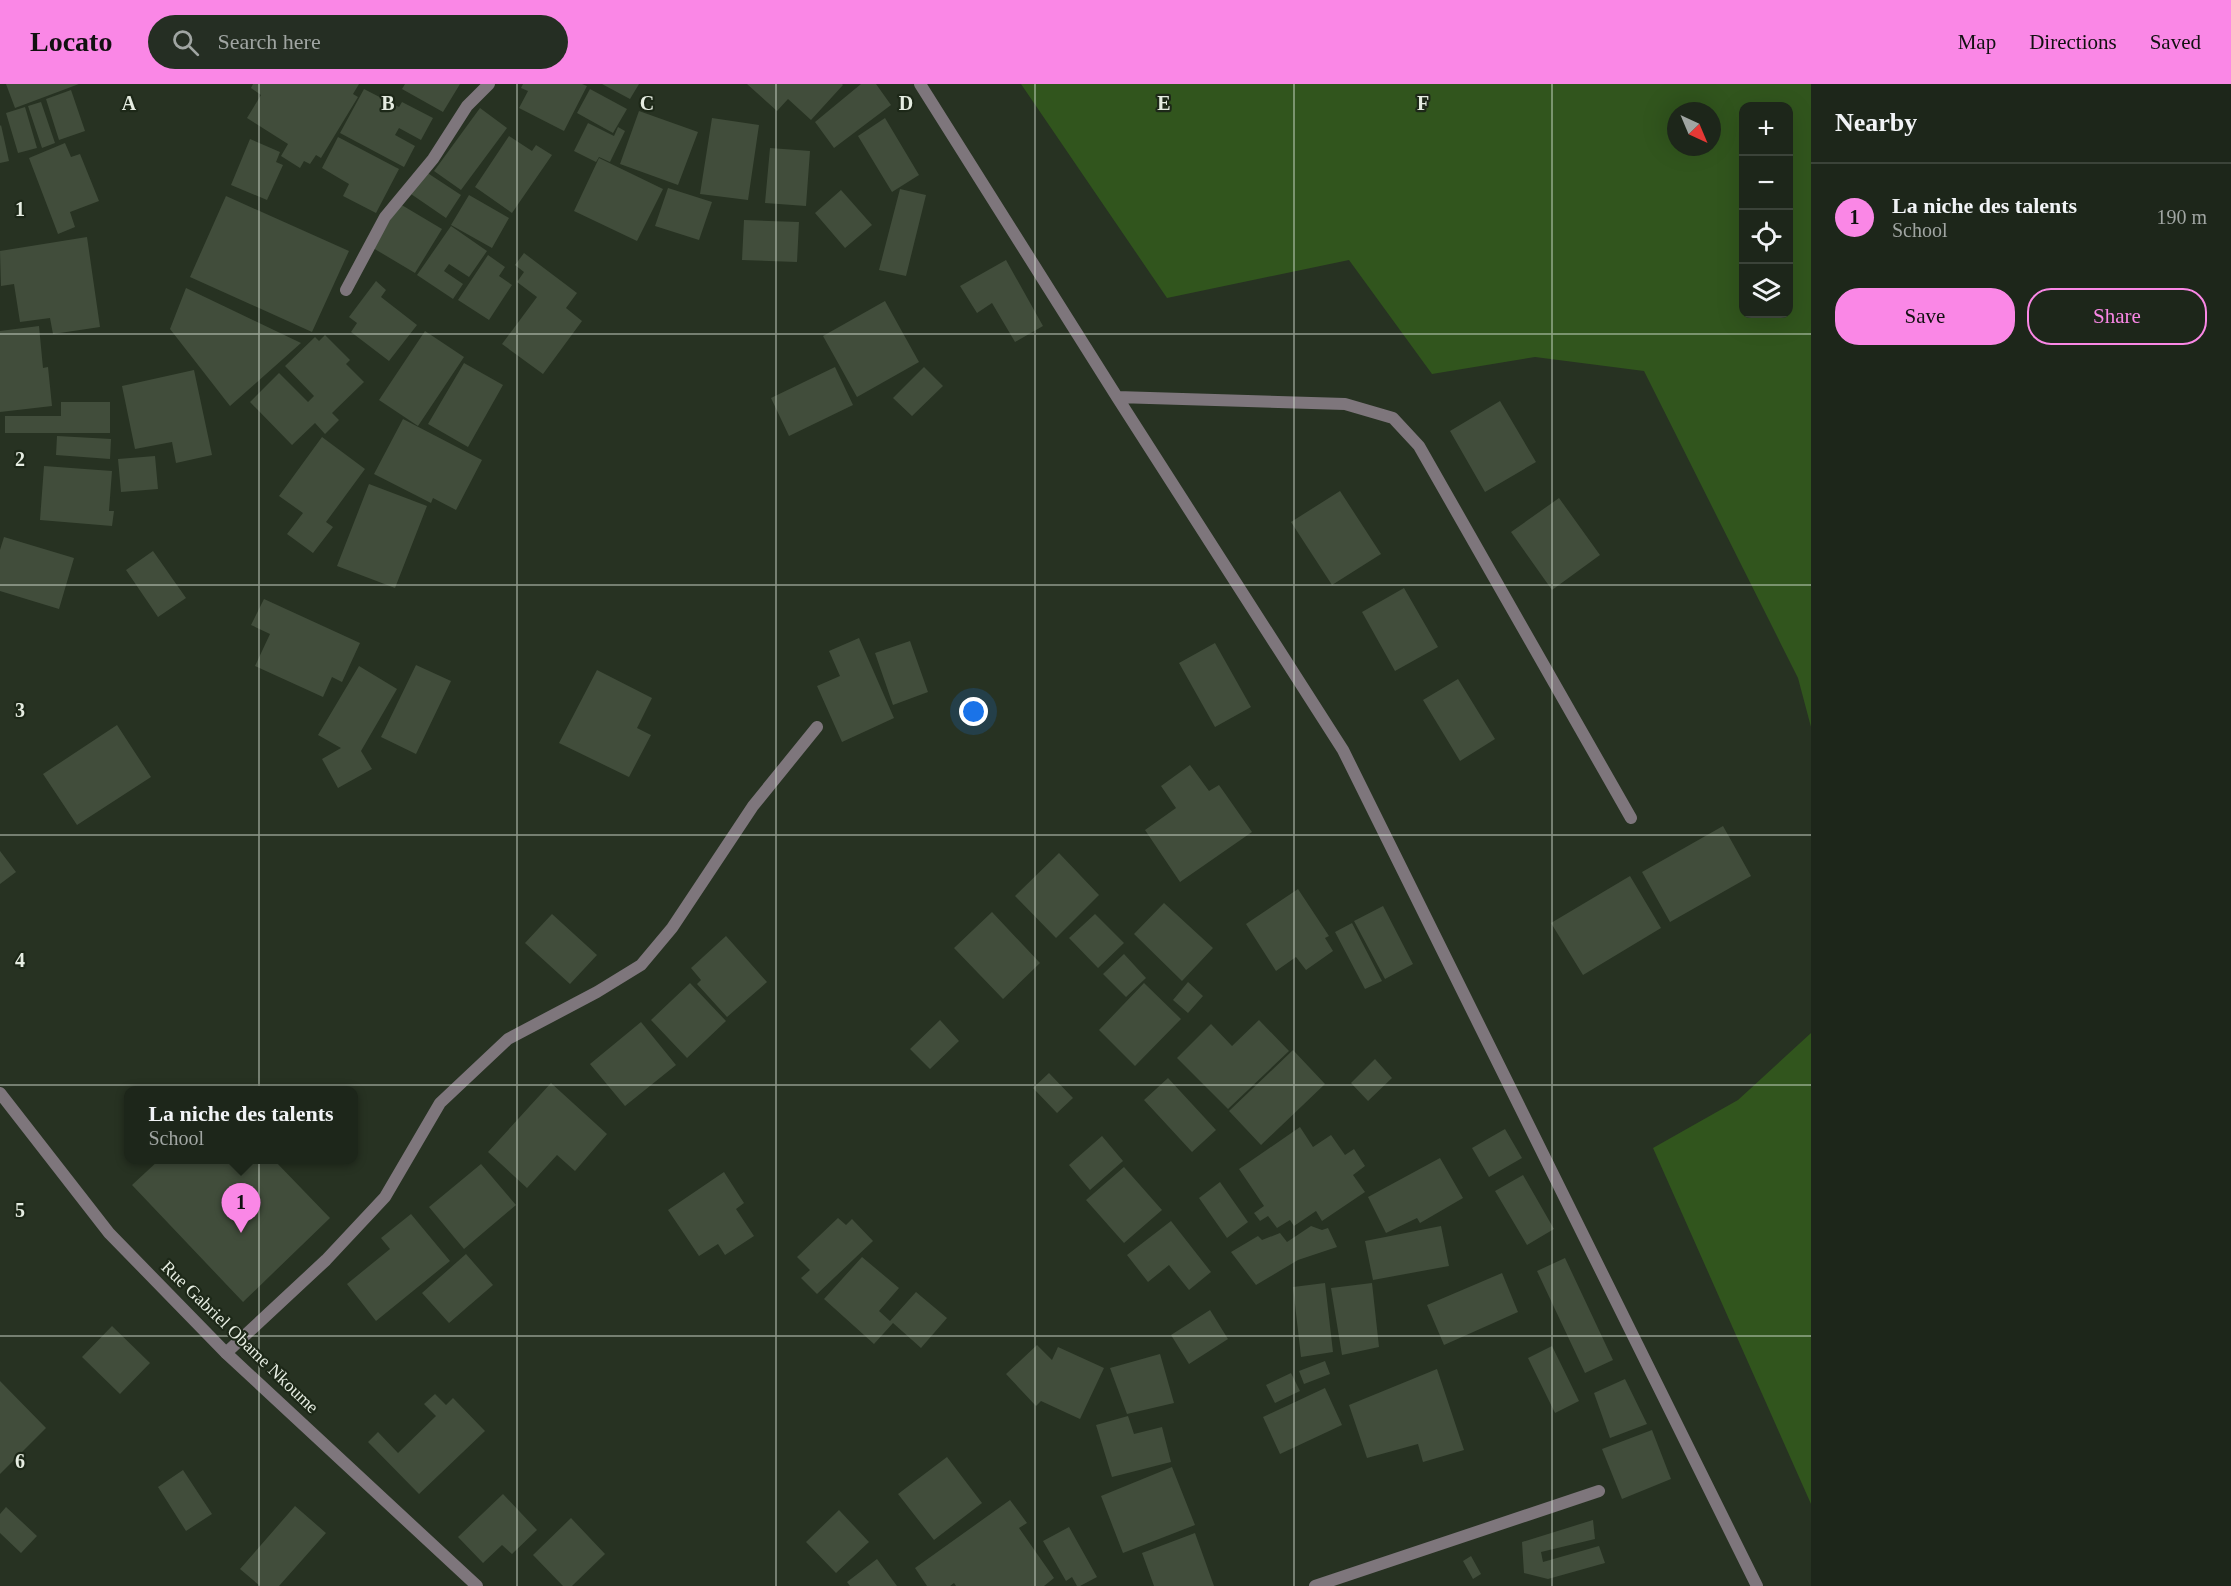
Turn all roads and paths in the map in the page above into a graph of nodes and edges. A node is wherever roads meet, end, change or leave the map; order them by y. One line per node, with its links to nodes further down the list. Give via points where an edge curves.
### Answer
1 (489, 84): 3 (street, via 467,106 433,159 385,217)
2 (920, 84): 4 (street)
3 (346, 291)
4 (1117, 397): 6 (street, via 1345,404 1393,418 1419,446); 12 (street, via 1343,750)
5 (817, 727): 8 (street, via 753,806 672,928 641,965 499,1047 440,1103 385,1197 326,1260)
6 (1631, 818)
7 (0, 1093): 8 (street, Rue Gabriel Obame Nkoume, via 109,1233)
8 (226, 1353): 10 (street, Rue Gabriel Obame Nkoume)
9 (1599, 1491): 11 (street)
10 (477, 1586)
11 (1315, 1586)
12 (1756, 1586)

